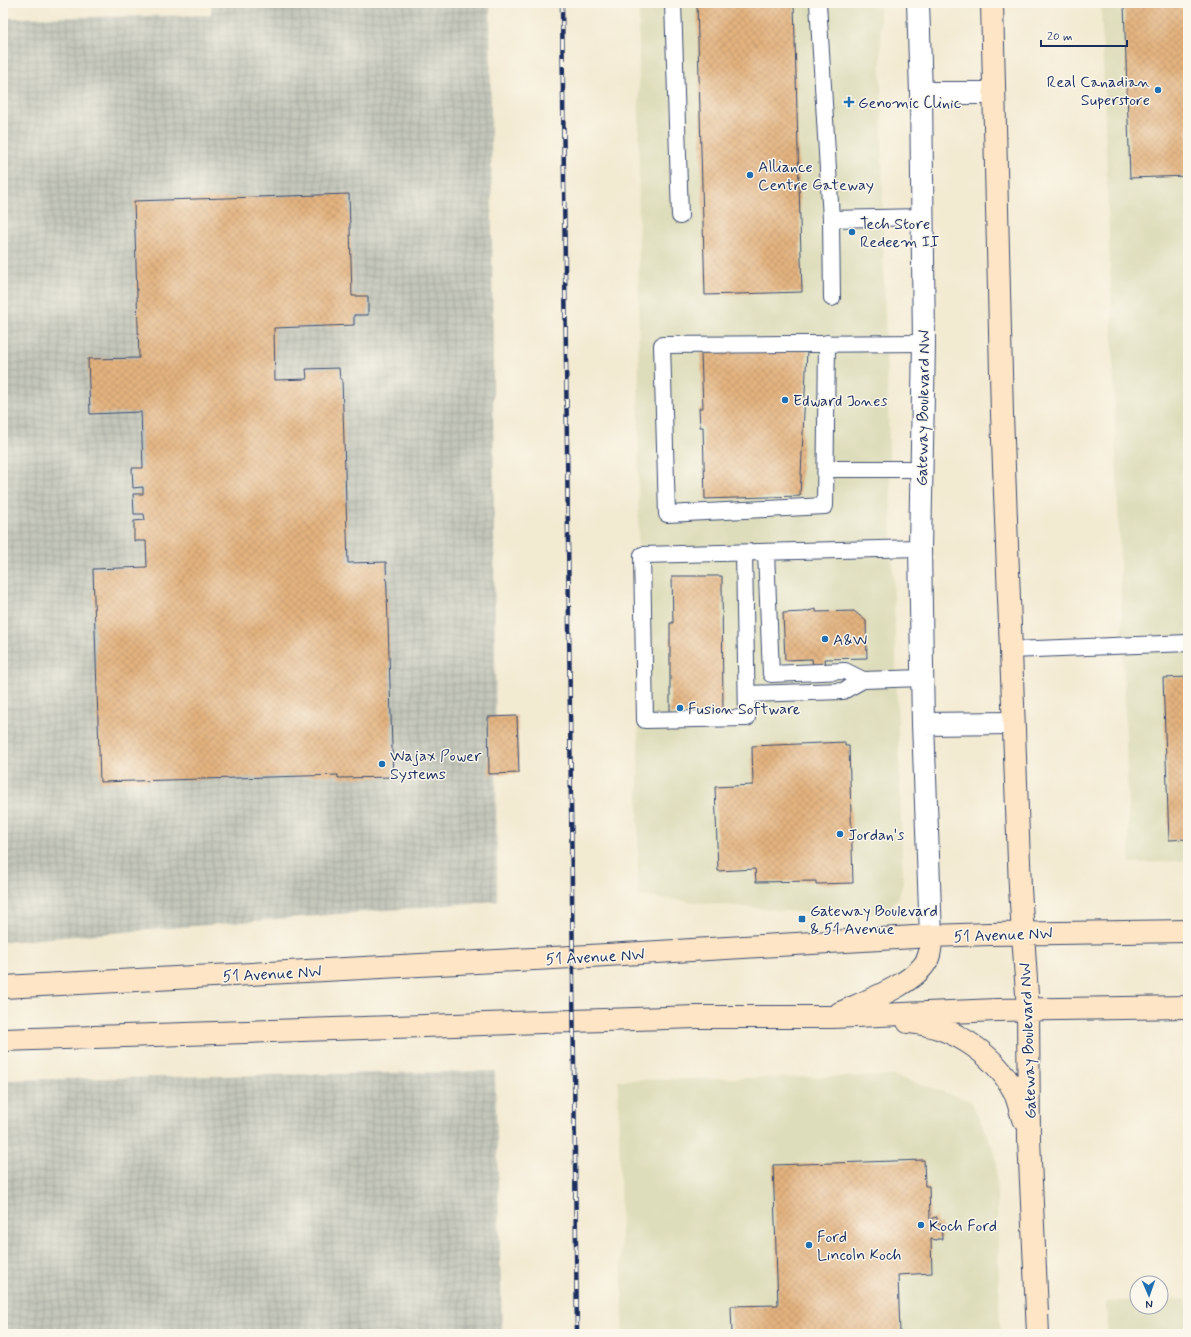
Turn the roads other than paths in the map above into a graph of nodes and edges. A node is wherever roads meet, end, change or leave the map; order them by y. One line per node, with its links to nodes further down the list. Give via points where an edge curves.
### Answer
1 (673, 3): 7 (lane)
2 (818, 3): 9 (lane)
3 (918, 3): 5 (street, Gateway Boulevard NW)
4 (992, 3): 6 (main road, Gateway Boulevard NW)
5 (921, 93): 6 (street); 8 (street, Gateway Boulevard NW)
6 (994, 93): 19 (main road, Gateway Boulevard NW)
7 (680, 216)
8 (922, 217): 9 (lane); 12 (street, Gateway Boulevard NW)
9 (830, 219): 10 (lane)
10 (832, 298)
11 (827, 343): 12 (lane); 13 (lane); 13 (lane, via 662,345 667,514 825,506)
12 (924, 343): 14 (street, Gateway Boulevard NW)
13 (826, 469): 14 (lane)
14 (921, 469): 15 (street, Gateway Boulevard NW)
15 (920, 548): 16 (lane); 20 (street, Gateway Boulevard NW)
16 (766, 552): 17 (lane); 21 (lane, via 771,674 845,671)
17 (744, 553): 22 (lane); 22 (lane, via 642,555 645,720 747,718)
18 (1188, 643): 19 (lane)
19 (1010, 650): 23 (main road, Gateway Boulevard NW)
20 (923, 678): 21 (lane); 24 (street, Gateway Boulevard NW)
21 (863, 680): 22 (lane, via 843,691)
22 (747, 694)
23 (1013, 723): 24 (street); 26 (main road, Gateway Boulevard NW)
24 (923, 724): 27 (street, Gateway Boulevard NW)
25 (1188, 931): 26 (main road, 51 Avenue NW)
26 (1023, 933): 27 (main road, 51 Avenue NW); 30 (main road, Gateway Boulevard NW)
27 (931, 936): 28 (main road, 51 Avenue NW); 31 (main road, via 928,958 915,974 903,983)
28 (3, 987)
29 (1188, 1007): 30 (main road)
30 (1028, 1010): 31 (main road); 33 (main road, Gateway Boulevard NW)
31 (832, 1017): 32 (main road, via 697,1017); 33 (main road, via 922,1023 972,1044 986,1056 1014,1090)
32 (3, 1040)
33 (1030, 1139): 34 (main road, Gateway Boulevard NW)
34 (1038, 1334)

